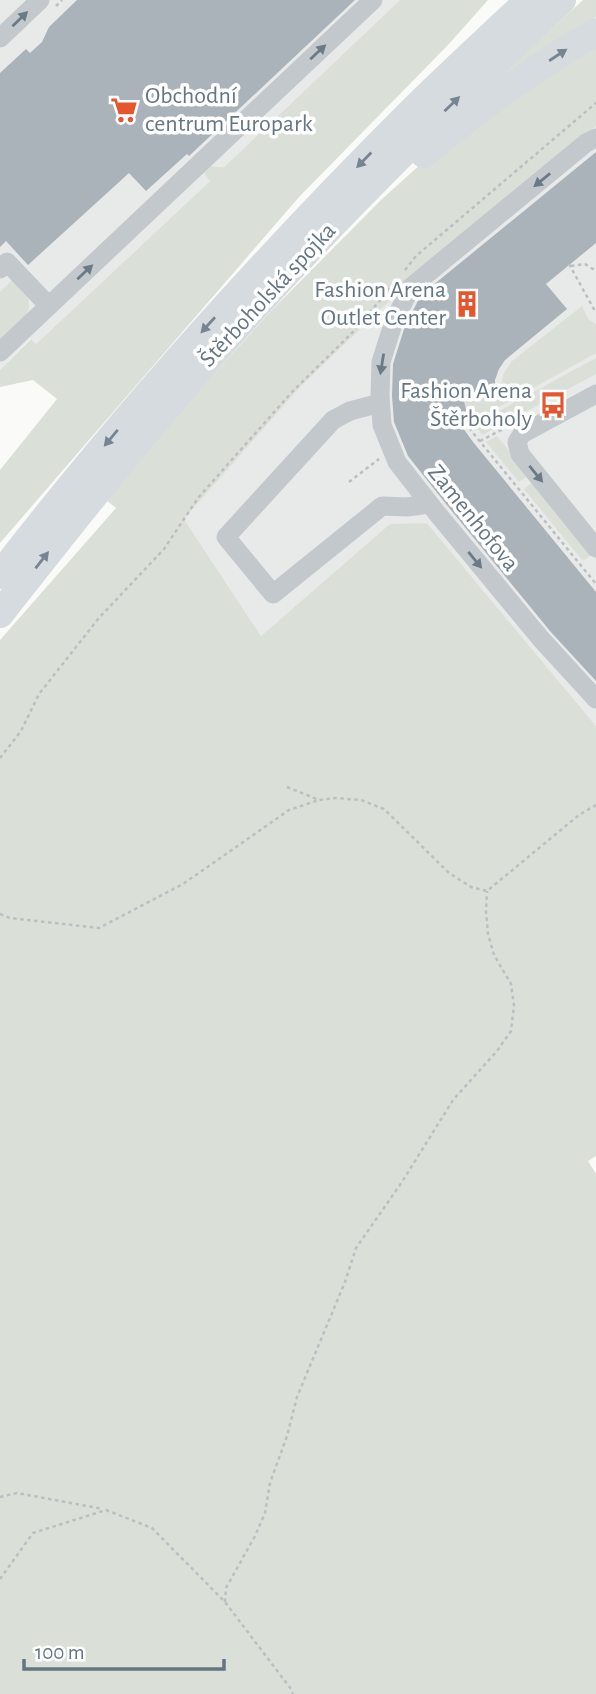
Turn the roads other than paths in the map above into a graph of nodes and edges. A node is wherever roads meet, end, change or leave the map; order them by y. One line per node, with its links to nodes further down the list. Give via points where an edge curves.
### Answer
1 (40, 0): 7 (lane, one-way to 1)
2 (373, 0): 12 (lane, one-way to 2)
3 (503, 0): 8 (highway)
4 (529, 0): 8 (highway, Štěrboholská spojka)
5 (562, 0): 11 (highway, Štěrboholská spojka, one-way to 5, via 416,140)
6 (596, 32): 11 (highway, one-way to 6, via 460,125)
7 (0, 38)
8 (412, 111): 20 (highway, Štěrboholská spojka, one-way to 20, via 201,333)
9 (596, 138): 15 (lane, Zamenhofova, one-way to 15, via 411,287 381,362)
10 (0, 269): 12 (lane, via 7,262)
11 (284, 276): 21 (highway, Štěrboholská spojka, one-way to 11, via 181,390)
12 (49, 306): 13 (lane)
13 (0, 352)
14 (596, 394): 17 (lane, via 522,435)
15 (380, 403): 18 (lane, Zamenhofova, via 382,425 397,462); 18 (lane, via 333,420 226,537 273,594 382,506)
16 (596, 407): 17 (lane, via 553,430 524,437)
17 (517, 447): 19 (lane, one-way to 19)
18 (429, 504): 22 (lane, Zamenhofova, one-way to 22)
19 (596, 548)
20 (0, 575)
21 (0, 614)
22 (596, 699)

